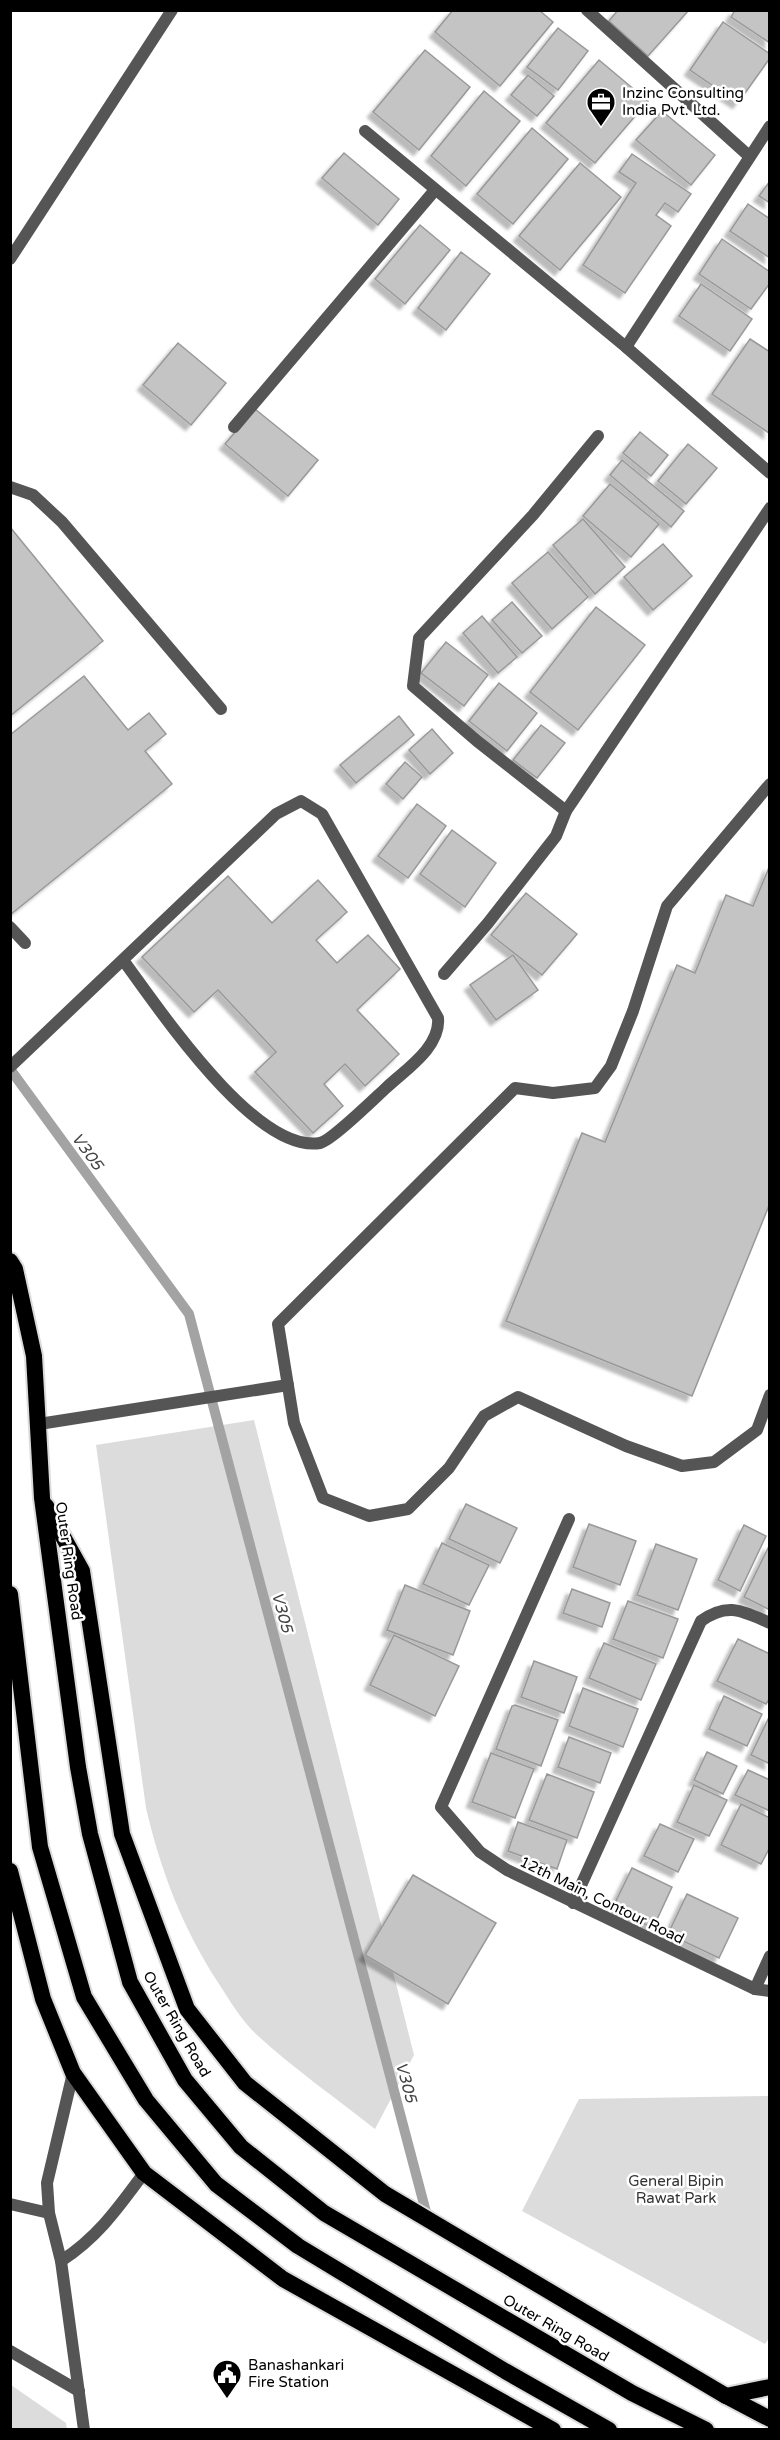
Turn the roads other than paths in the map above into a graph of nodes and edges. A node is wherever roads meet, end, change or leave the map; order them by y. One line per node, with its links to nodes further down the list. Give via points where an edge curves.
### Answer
1 (172, 10): 7 (street)
2 (588, 10): 5 (street)
3 (770, 126): 5 (street)
4 (365, 130): 6 (street)
5 (749, 156): 8 (street)
6 (435, 190): 8 (street); 9 (street)
7 (10, 259)
8 (626, 346): 11 (street)
9 (234, 428)
10 (598, 436): 16 (street, via 533,515 419,638 413,686)
11 (770, 473)
12 (10, 487): 14 (street, via 33,495 62,522)
13 (770, 508): 16 (street)
14 (221, 709)
15 (770, 784): 23 (street, via 667,906 633,1011 611,1066 595,1088 553,1093 515,1088 278,1324)
16 (566, 811): 20 (street, via 556,836)
17 (10, 927): 18 (street)
18 (25, 943)
19 (123, 960): 19 (street, via 214,1078 261,1123 297,1143 322,1143 426,1051 439,1029 438,1018 322,814 301,801 276,814); 21 (street)
20 (444, 974)
21 (10, 1067)
22 (10, 1261): 25 (highway, Outer Ring Road, via 34,1356)
23 (288, 1385): 24 (street, via 294,1424 323,1498 369,1516 408,1509 449,1468 484,1416 518,1397 626,1446 682,1466 714,1462 757,1430); 25 (street)
24 (770, 1395)
25 (39, 1424): 26 (highway, Outer Ring Road)
26 (42, 1498): 43 (highway, via 82,1571 122,1834 194,2018 245,2083 385,2194); 48 (highway, Outer Ring Road, via 90,1834 130,1982 185,2080 242,2147 324,2212 622,2387)
27 (569, 1519): 31 (street, 12th Main, Contour Road, via 441,1807 480,1852)
28 (10, 1594): 47 (highway, via 40,1847 84,1997 146,2100 216,2184 298,2246)
29 (770, 1623): 31 (street, via 742,1611 725,1609 701,1621)
30 (10, 1870): 35 (highway, via 43,1999)
31 (573, 1903): 33 (street, 12th Main, Contour Road)
32 (770, 1956): 33 (street)
33 (755, 1989): 34 (street, 12th Main, Contour Road)
34 (770, 1991)
35 (73, 2073): 36 (highway); 38 (street, via 47,2183)
36 (144, 2173): 39 (street, via 103,2227); 46 (highway, via 283,2279)
37 (10, 2204): 38 (street)
38 (49, 2213): 39 (street)
39 (61, 2261): 42 (street)
40 (10, 2351): 42 (street)
41 (770, 2387): 43 (highway)
42 (79, 2391): 45 (street)
43 (726, 2396): 44 (highway)
44 (770, 2419)
45 (84, 2430)
46 (554, 2430)
47 (609, 2430)
48 (706, 2430)

